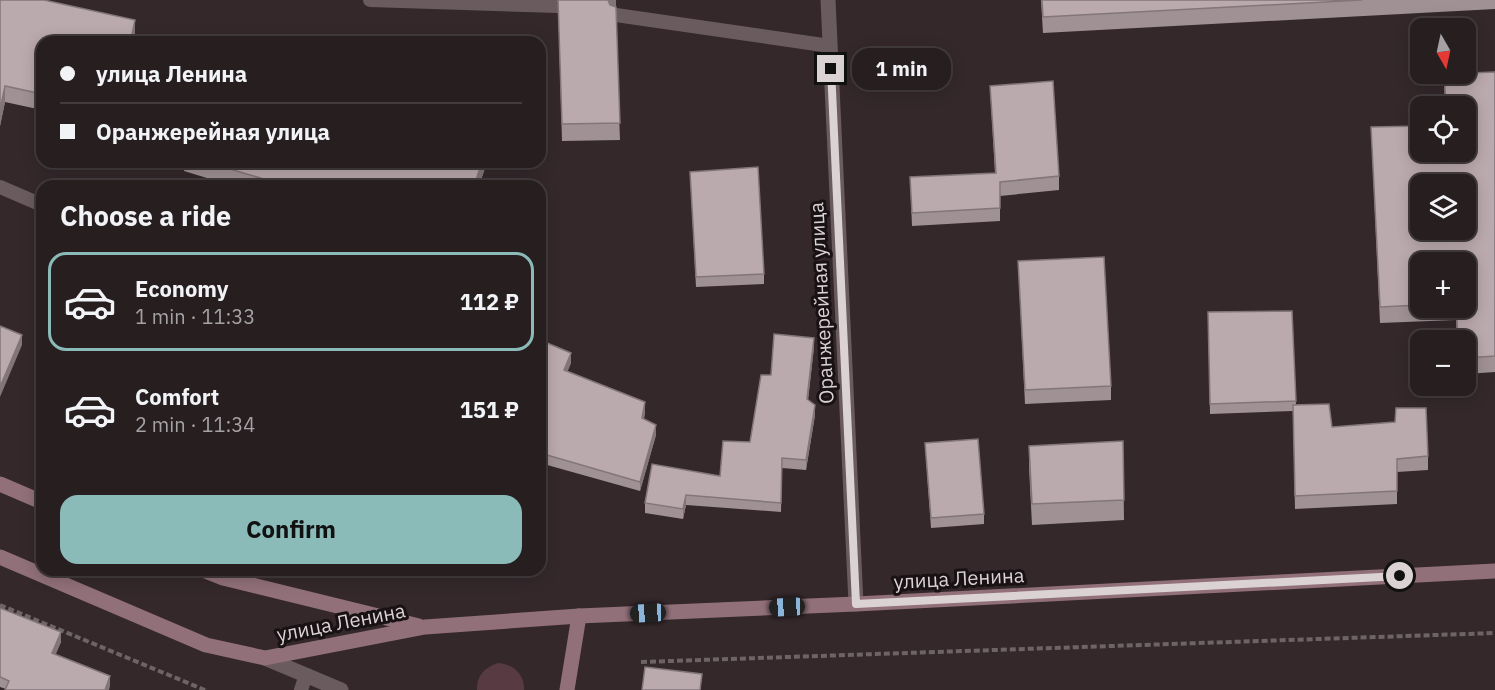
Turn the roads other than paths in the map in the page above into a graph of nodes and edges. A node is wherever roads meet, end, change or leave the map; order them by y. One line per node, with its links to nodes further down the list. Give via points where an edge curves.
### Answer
1 (370, 0): 3 (lane)
2 (828, 0): 5 (street, Оранжерейная улица)
3 (558, 6)
4 (616, 15): 5 (lane)
5 (830, 46): 15 (street, Оранжерейная улица)
6 (0, 187): 7 (lane)
7 (36, 202)
8 (0, 484): 9 (main road)
9 (36, 499)
10 (0, 557): 12 (main road, улица Ленина)
11 (1495, 571): 15 (main road, улица Ленина)
12 (36, 572)
13 (44, 576): 18 (main road, улица Ленина, via 206,645)
14 (218, 576): 17 (main road, улица Ленина)
15 (856, 604): 16 (main road, улица Ленина)
16 (579, 616): 17 (main road, улица Ленина); 21 (main road)
17 (425, 627): 18 (main road, улица Ленина)
18 (265, 658): 19 (street, улица Ленина)
19 (304, 683): 20 (street, улица Ленина)
20 (341, 690)
21 (567, 690)

